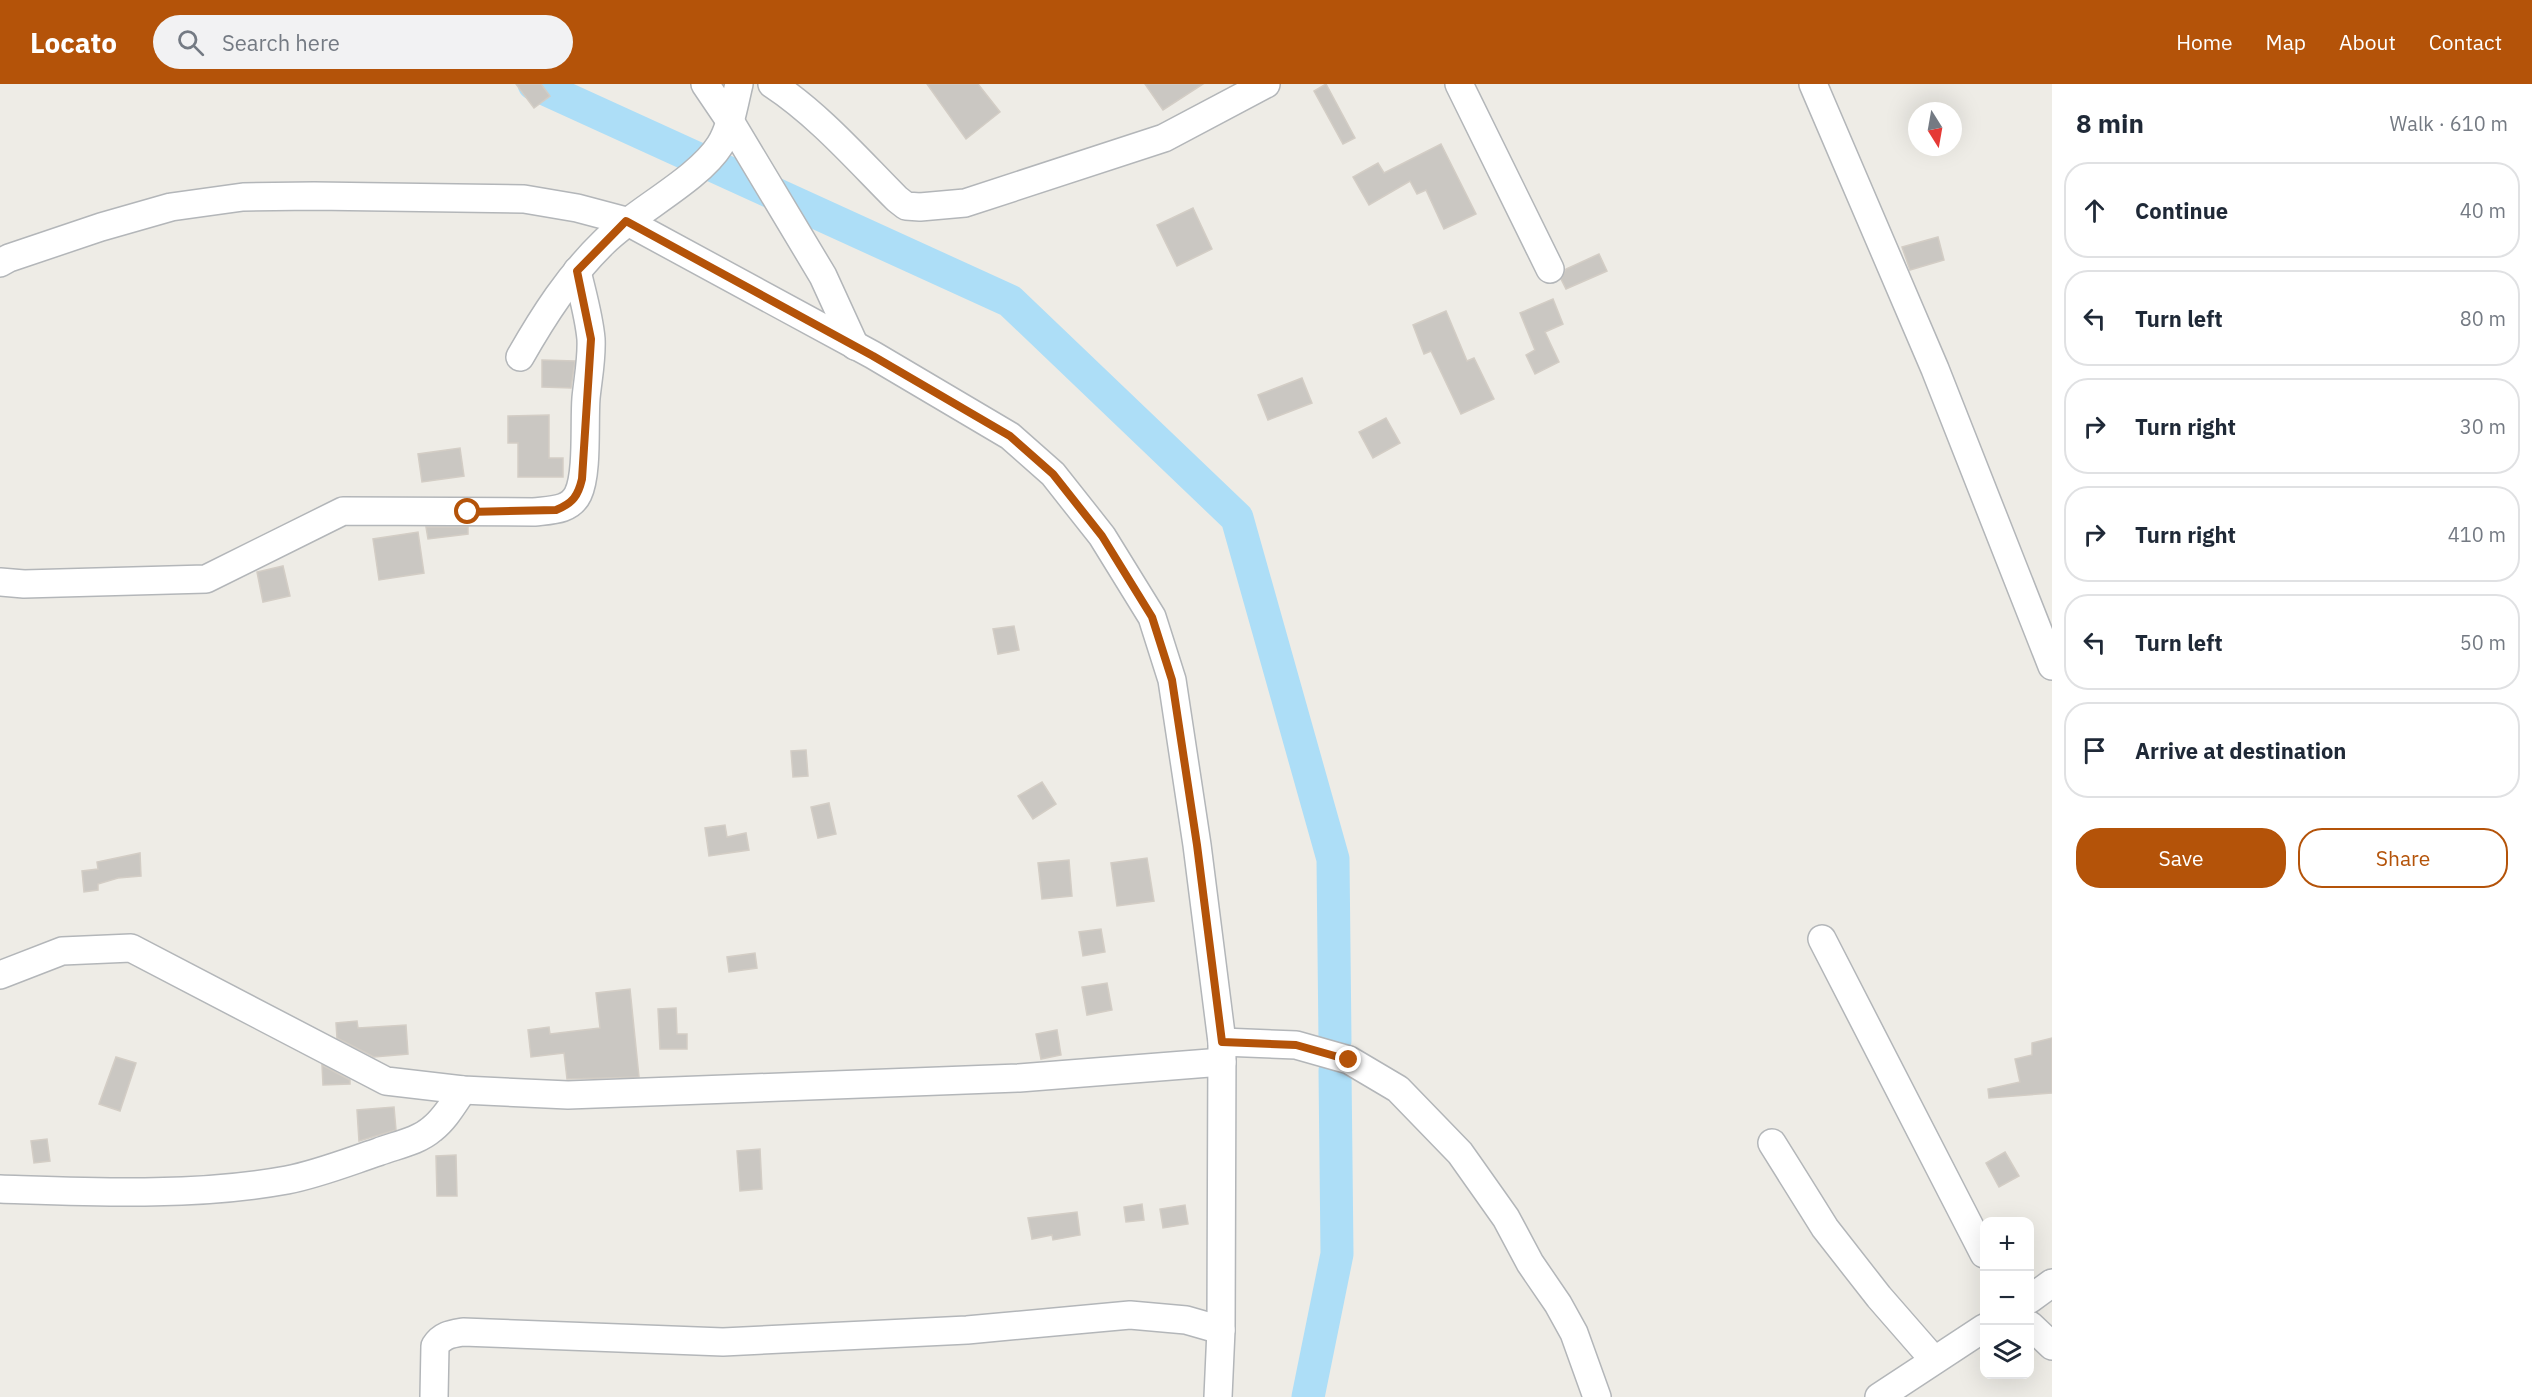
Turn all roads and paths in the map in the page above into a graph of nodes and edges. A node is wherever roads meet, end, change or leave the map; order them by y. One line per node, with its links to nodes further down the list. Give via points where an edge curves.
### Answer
1 (705, 84): 7 (street)
2 (739, 84): 7 (street)
3 (772, 84): 4 (street, via 828,130 897,199 906,206 920,207 965,203 1144,145)
4 (1266, 84)
5 (1459, 84): 10 (street)
6 (1813, 84): 15 (street, via 1935,369)
7 (730, 121): 8 (street, via 719,146 700,167); 12 (street, via 824,276)
8 (626, 221): 9 (street, via 524,199 243,197 171,207); 11 (street); 12 (street)
9 (0, 263)
10 (1550, 269)
11 (577, 271): 13 (street, via 547,310); 14 (street, via 591,339 591,367 582,479 578,495 569,504 534,512 343,511 206,579)
12 (855, 346): 18 (street, via 1010,436 1053,474 1102,536 1152,617 1172,680)
13 (520, 357)
14 (0, 582)
15 (2052, 666)
16 (1822, 939): 22 (street)
17 (0, 975): 19 (street, via 62,951 131,948 386,1081)
18 (1222, 1052): 19 (street, via 1019,1078 568,1095); 26 (street); 32 (street, via 1296,1045 1349,1060 1398,1089 1460,1153 1506,1218 1574,1333)
19 (463, 1090): 21 (street, via 441,1121 416,1140 287,1180 223,1188 110,1192)
20 (1772, 1143): 29 (street, via 1826,1228)
21 (0, 1189)
22 (1980, 1246)
23 (2052, 1283): 24 (street)
24 (2034, 1296)
25 (2038, 1323): 28 (street)
26 (1221, 1330): 30 (street, via 1186,1320 1130,1315 966,1330 723,1342 463,1332 449,1334 435,1346); 31 (street)
27 (1980, 1331): 29 (street)
28 (2052, 1346)
29 (1934, 1360): 33 (street)
30 (434, 1397)
31 (1218, 1397)
32 (1597, 1397)
33 (1879, 1397)

